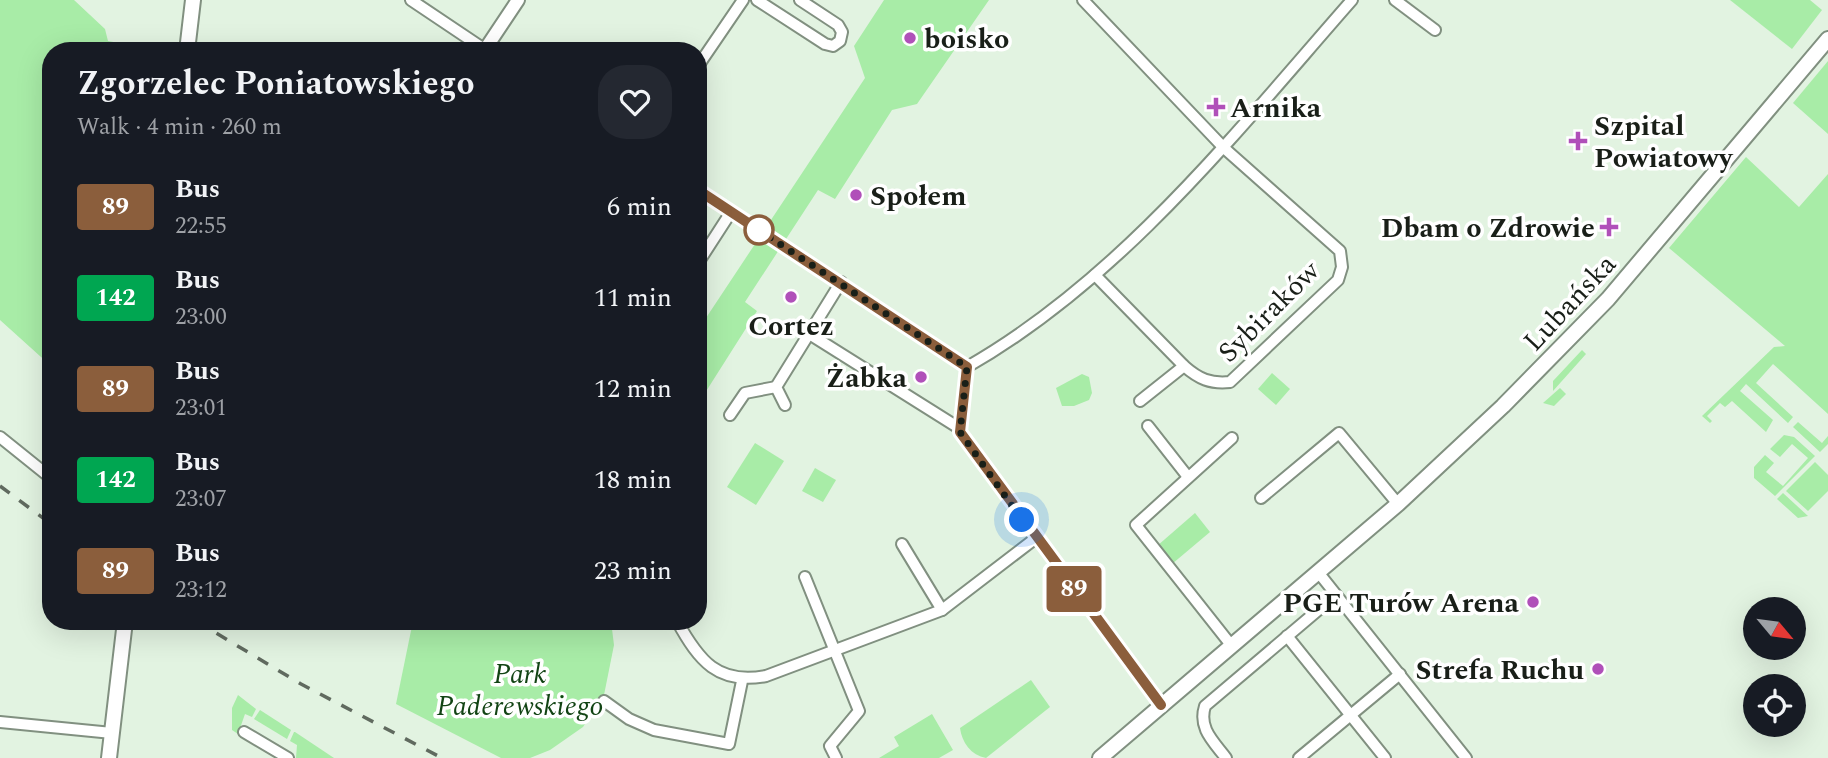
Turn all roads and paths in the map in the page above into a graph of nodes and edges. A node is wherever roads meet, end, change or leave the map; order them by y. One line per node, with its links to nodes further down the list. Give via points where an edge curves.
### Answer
1 (193, 0): 12 (main road)
2 (411, 0): 13 (street)
3 (518, 0): 14 (street)
4 (743, 0): 15 (street)
5 (757, 0): 6 (street, via 825,44 833,46 840,41 838,25)
6 (800, 0)
7 (1083, 0): 16 (street, Sybiraków)
8 (1352, 0): 16 (street)
9 (1395, 0): 10 (street)
10 (1436, 30)
11 (1828, 39): 36 (main road, Lubańska, via 1608,299)
12 (188, 42)
13 (474, 42)
14 (491, 42)
15 (707, 53)
16 (1224, 148): 20 (street); 23 (street, Sybiraków, via 1340,251 1342,267 1338,280 1230,382 1209,382)
17 (707, 196): 18 (street)
18 (731, 212): 19 (street); 21 (street)
19 (707, 249)
20 (1095, 275): 23 (street, Sybiraków); 24 (street)
21 (841, 282): 22 (street); 24 (street)
22 (811, 335): 25 (street); 30 (street)
23 (1184, 366): 26 (street)
24 (967, 367): 30 (street)
25 (776, 387): 27 (street); 28 (street, via 745,393)
26 (1140, 401)
27 (785, 405)
28 (730, 415)
29 (1148, 426): 34 (street)
30 (959, 428): 37 (street)
31 (0, 438): 33 (street)
32 (1233, 438): 34 (street)
33 (42, 471)
34 (1188, 477): 46 (street, via 1136,525)
35 (1261, 498): 36 (street, via 1339,433)
36 (1398, 504): 39 (main road, Lubańska)
37 (1036, 538): 42 (street); 51 (street)
38 (902, 544): 42 (street)
39 (1318, 572): 41 (street); 46 (main road, Lubańska)
40 (805, 577): 47 (street)
41 (1336, 596): 45 (street); 48 (street)
42 (942, 610): 47 (street)
43 (123, 630): 55 (main road)
44 (682, 630): 49 (street, via 709,665)
45 (1287, 636): 52 (street); 61 (street, via 1205,706 1205,731)
46 (1231, 645): 51 (main road, Lubańska)
47 (834, 651): 49 (street); 59 (street, via 859,711 830,747)
48 (1400, 674): 52 (street); 56 (street)
49 (742, 681): 50 (street, via 729,744 654,730)
50 (604, 701)
51 (1161, 705): 60 (main road, Lubańska)
52 (1350, 715): 62 (street); 63 (street)
53 (0, 722): 55 (street)
54 (244, 732): 58 (street)
55 (112, 733): 57 (main road)
56 (1461, 756)
57 (109, 758)
58 (288, 758)
59 (835, 758)
60 (1100, 758)
61 (1226, 758)
62 (1299, 758)
63 (1384, 758)

